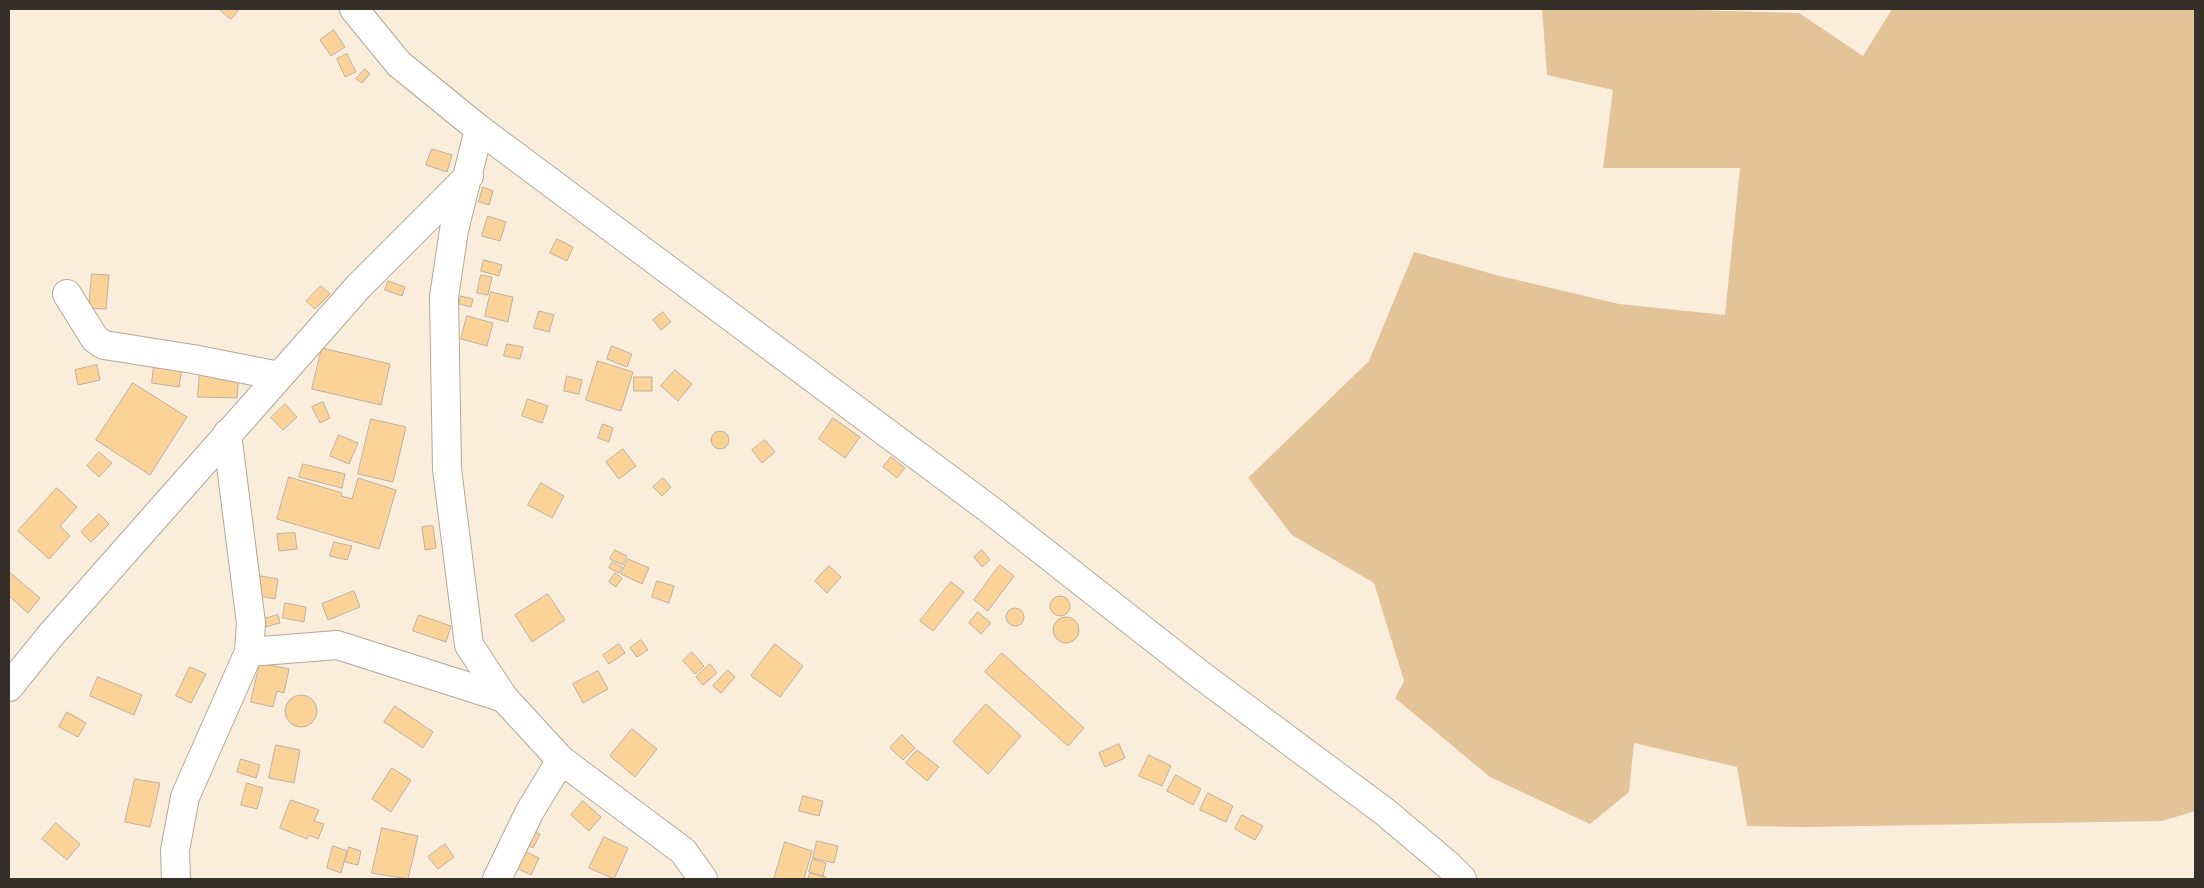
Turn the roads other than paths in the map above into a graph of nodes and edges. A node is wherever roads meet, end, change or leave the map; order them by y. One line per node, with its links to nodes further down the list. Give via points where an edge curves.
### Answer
1 (354, 9): 2 (street, via 399,64)
2 (479, 129): 3 (street); 14 (street, via 993,512 1198,673 1384,812)
3 (469, 175): 5 (street, via 359,286); 9 (street, via 454,230 444,297 448,470 469,645)
4 (66, 294): 5 (street, via 95,339 104,345)
5 (279, 376): 6 (street)
6 (227, 434): 7 (street, via 251,623); 8 (street)
7 (250, 652): 9 (street, via 337,645); 11 (street, via 185,797 175,850)
8 (9, 687)
9 (504, 698): 10 (street)
10 (561, 760): 12 (street, via 530,811); 13 (street, via 682,851)
11 (176, 879)
12 (497, 879)
13 (703, 879)
14 (1462, 879)

